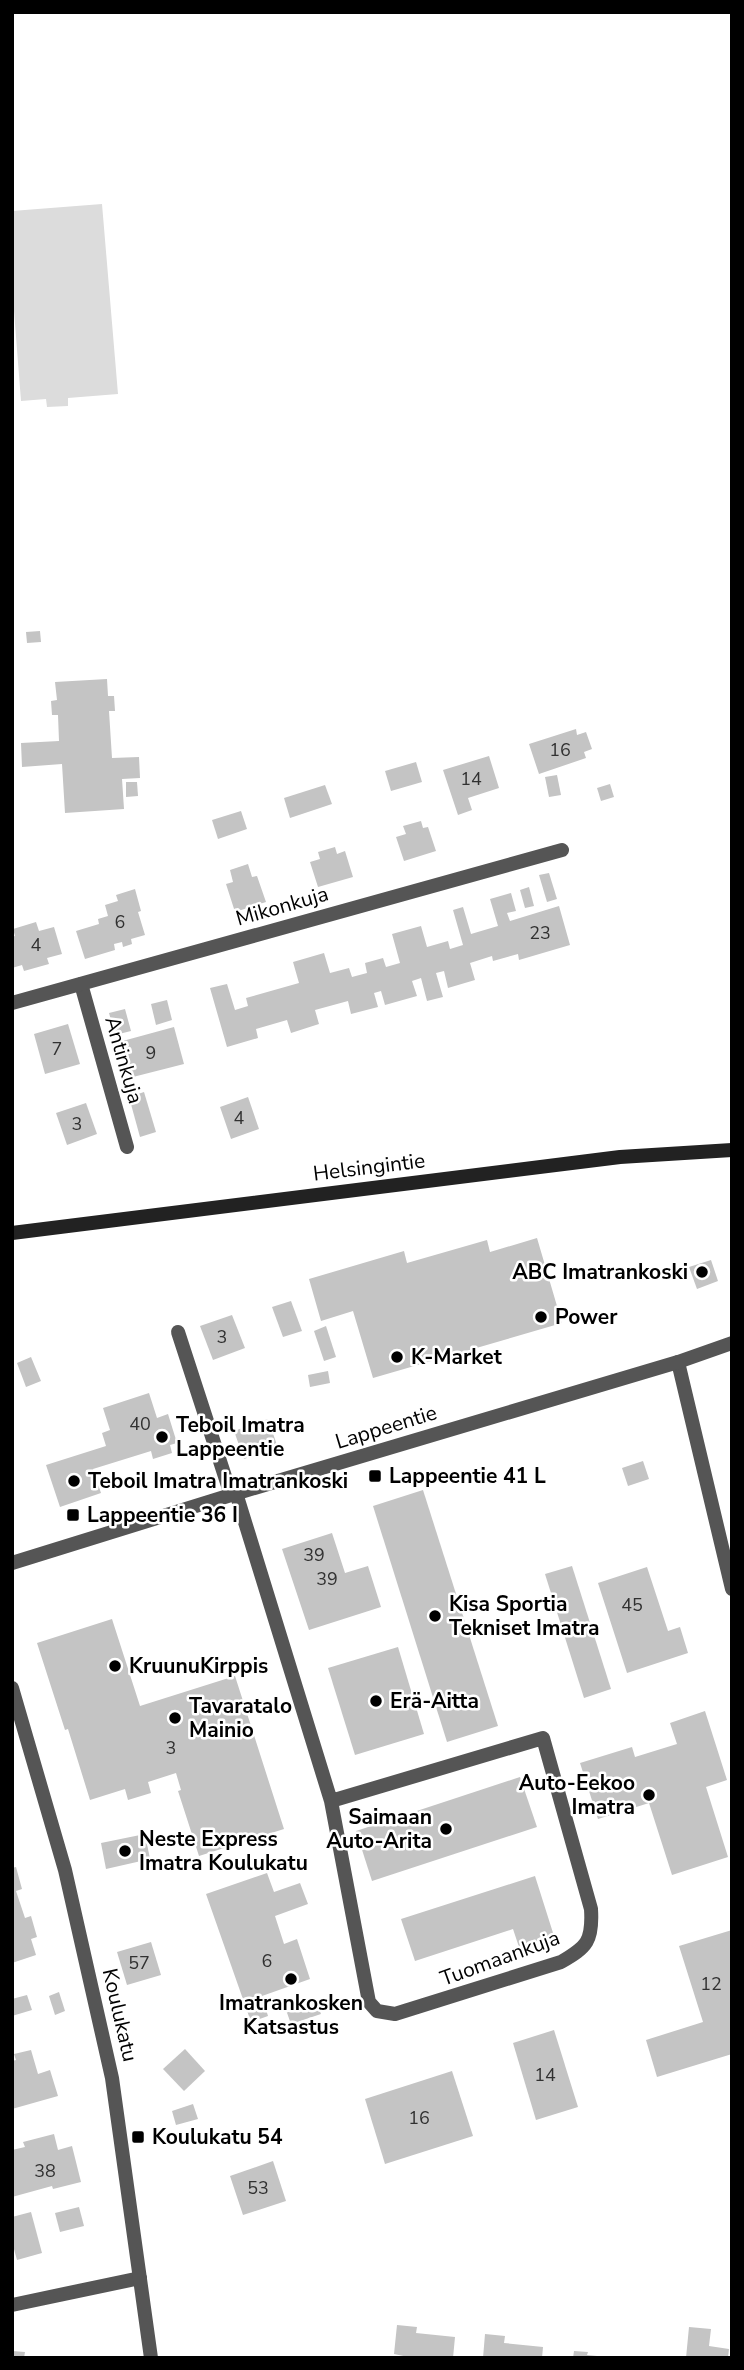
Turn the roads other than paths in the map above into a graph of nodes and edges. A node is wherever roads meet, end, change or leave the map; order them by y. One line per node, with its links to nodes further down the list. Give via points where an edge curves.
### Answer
1 (562, 849): 2 (street, Mikonkuja)
2 (81, 985): 3 (street, Mikonkuja); 4 (street, Antinkuja)
3 (12, 1003)
4 (127, 1147)
5 (732, 1150): 6 (main road, Helsingintie, via 620,1157)
6 (12, 1233)
7 (178, 1332): 10 (street, Tuomaankuja)
8 (732, 1343): 9 (street, Lappeentie)
9 (678, 1362): 10 (street, Lappeentie); 12 (street)
10 (234, 1494): 11 (street, Lappeentie); 14 (street, Tuomaankuja)
11 (12, 1563)
12 (732, 1589)
13 (12, 1688): 15 (street, Koulukatu, via 65,1870 112,2078)
14 (331, 1801): 14 (street, Tuomaankuja, via 369,2002 377,2011 395,2014 419,2008 561,1962 582,1950 592,1930 591,1909 543,1738)
15 (140, 2278): 16 (street); 17 (street, Koulukatu)
16 (12, 2305)
17 (151, 2358)

